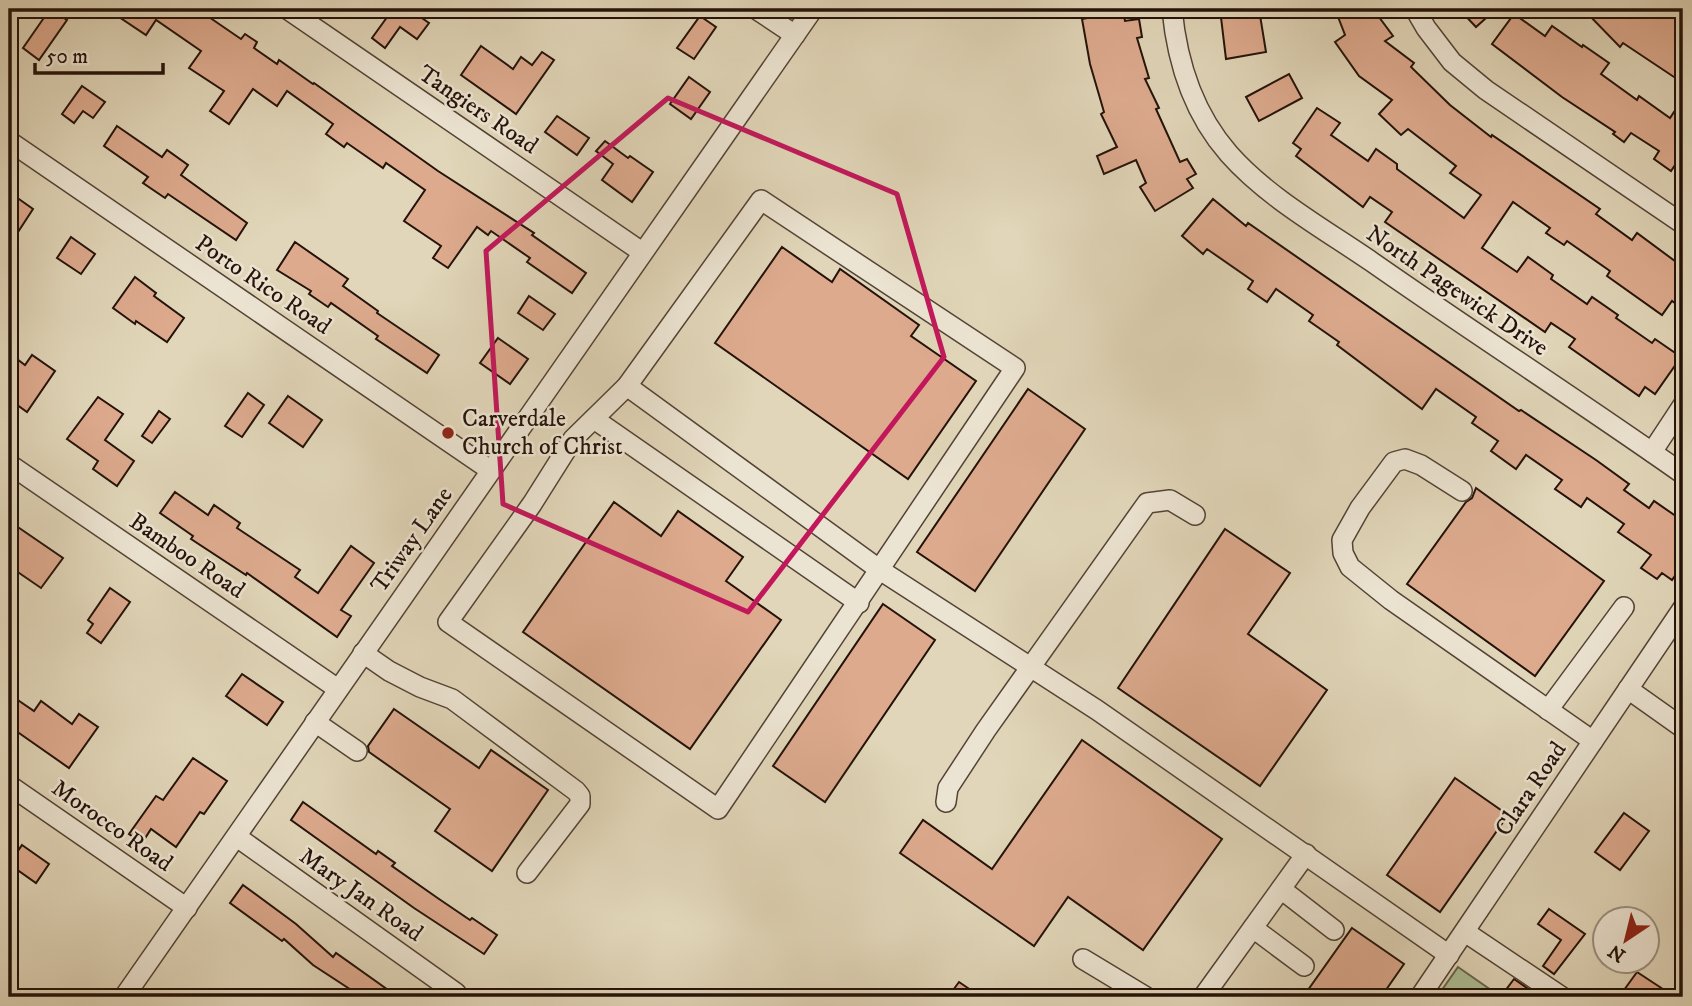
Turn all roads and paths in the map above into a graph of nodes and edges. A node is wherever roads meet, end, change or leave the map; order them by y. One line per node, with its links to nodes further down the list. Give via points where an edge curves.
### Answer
1 (287, 9): 9 (street, Tangiers Road)
2 (756, 9): 6 (street)
3 (813, 9): 6 (street, Triway Lane)
4 (1172, 9): 13 (street, North Pagewick Drive, via 1184,74 1201,117 1229,155 1270,192)
5 (1415, 9): 8 (street, via 1452,62 1486,90)
6 (795, 36): 9 (street, Triway Lane)
7 (9, 141): 15 (street, Porto Rico Road)
8 (1683, 224)
9 (642, 252): 15 (street, Triway Lane)
10 (627, 386): 12 (street); 19 (street); 19 (street, via 761,200 1015,368)
11 (1683, 405): 13 (street)
12 (594, 419): 20 (street); 20 (street, via 573,439 448,622 583,716 718,809)
13 (1652, 452): 16 (street, North Pagewick Drive)
14 (9, 464): 25 (street, Bamboo Road)
15 (490, 470): 23 (street, Triway Lane)
16 (1683, 474)
17 (1462, 491): 27 (street, via 1421,465 1405,459 1394,462 1342,540 1343,553 1350,567 1391,600)
18 (1195, 515): 24 (street, via 1170,500 1147,503)
19 (880, 570): 20 (street); 24 (street)
20 (859, 603)
21 (1624, 607): 27 (street)
22 (1683, 608): 26 (street, Clara Road)
23 (363, 653): 25 (street, Triway Lane); 36 (street, via 389,671 452,699 580,796 580,804)
24 (1030, 666): 33 (street, via 947,788); 35 (street)
25 (338, 689): 28 (street, Triway Lane)
26 (1628, 689): 29 (street); 30 (street, Clara Road)
27 (1548, 710): 30 (street)
28 (315, 722): 31 (street); 34 (street, Triway Lane)
29 (1683, 728)
30 (1593, 741): 41 (street, Clara Road)
31 (357, 751)
32 (9, 785): 38 (street, Morocco Road)
33 (946, 802)
34 (237, 837): 38 (street, Triway Lane); 45 (street, Mary Jan Road)
35 (1306, 854): 37 (street); 42 (street)
36 (527, 873)
37 (1281, 889): 39 (street); 40 (street)
38 (187, 908): 46 (street, Triway Lane)
39 (1253, 928): 44 (street); 48 (street)
40 (1334, 930)
41 (1465, 932): 42 (street, Clara Road); 50 (street)
42 (1449, 955): 49 (street, Clara Road)
43 (1083, 959): 47 (street)
44 (1304, 965)
45 (456, 993)
46 (124, 997)
47 (1146, 997)
48 (1203, 997)
49 (1420, 997)
50 (1562, 997)

